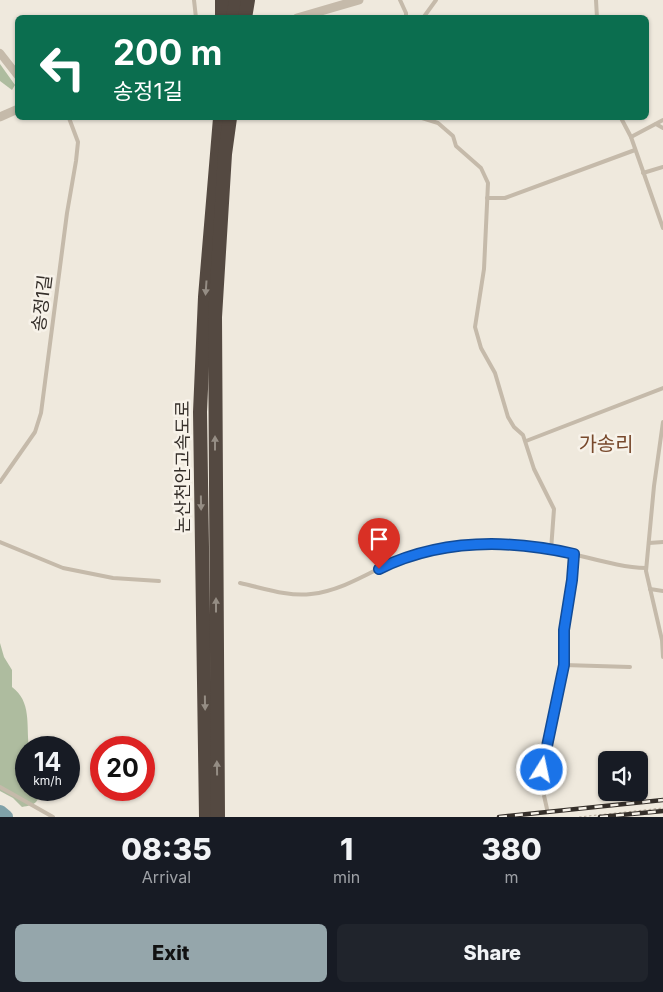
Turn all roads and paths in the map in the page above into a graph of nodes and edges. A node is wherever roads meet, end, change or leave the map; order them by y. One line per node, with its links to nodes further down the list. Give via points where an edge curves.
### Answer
1 (194, 0): 8 (lane)
2 (222, 0): 7 (highway)
3 (358, 0): 9 (street)
4 (400, 0): 10 (lane)
5 (436, 0): 11 (lane)
6 (596, 0): 12 (lane)
7 (237, 11)
8 (196, 15)
9 (307, 15)
10 (406, 15)
11 (425, 15)
12 (597, 15)
13 (0, 53): 14 (street)
14 (15, 72)
15 (15, 110): 16 (street)
16 (0, 117)
17 (70, 120): 34 (lane, 송정1길, via 78,142 41,413 35,432)
18 (220, 120): 45 (highway, 논산천안고속도로, one-way to 45, via 213,176 201,372 200,466)
19 (230, 120): 45 (highway, 논산천안고속도로, one-way to 19, via 215,317)
20 (428, 120): 29 (lane, via 438,123 454,136 456,146 481,168 488,182)
21 (622, 120): 25 (lane)
22 (663, 120): 23 (lane)
23 (656, 124): 24 (lane); 25 (lane)
24 (663, 128)
25 (631, 137): 26 (lane)
26 (635, 150): 28 (lane); 29 (lane, via 506,198)
27 (663, 167): 28 (lane)
28 (643, 173): 30 (lane)
29 (487, 198): 33 (lane, via 484,269 475,327 481,348 495,372 508,417)
30 (663, 228)
31 (663, 388): 33 (lane)
32 (663, 422): 37 (lane)
33 (526, 441): 38 (lane, via 534,469 554,510)
34 (0, 482)
35 (0, 542): 41 (lane, via 63,568 113,578)
36 (663, 542): 37 (lane)
37 (649, 543): 40 (lane)
38 (550, 550): 39 (lane); 42 (lane, via 466,544 431,549 395,561 330,591 310,595)
39 (574, 554): 40 (lane, via 616,566); 47 (lane, via 564,630)
40 (646, 568): 43 (lane)
41 (159, 581)
42 (240, 583)
43 (650, 589): 44 (lane); 46 (lane)
44 (663, 591)
45 (210, 654): 53 (highway, 논산천안고속도로, one-way to 53); 54 (highway, 논산천안고속도로, one-way to 45)
46 (663, 657)
47 (564, 665): 48 (lane); 51 (lane, via 543,757 541,782)
48 (630, 667)
49 (0, 787): 52 (lane)
50 (663, 808): 55 (path)
51 (546, 809)
52 (53, 817)
53 (206, 817)
54 (218, 817)
55 (578, 817)

